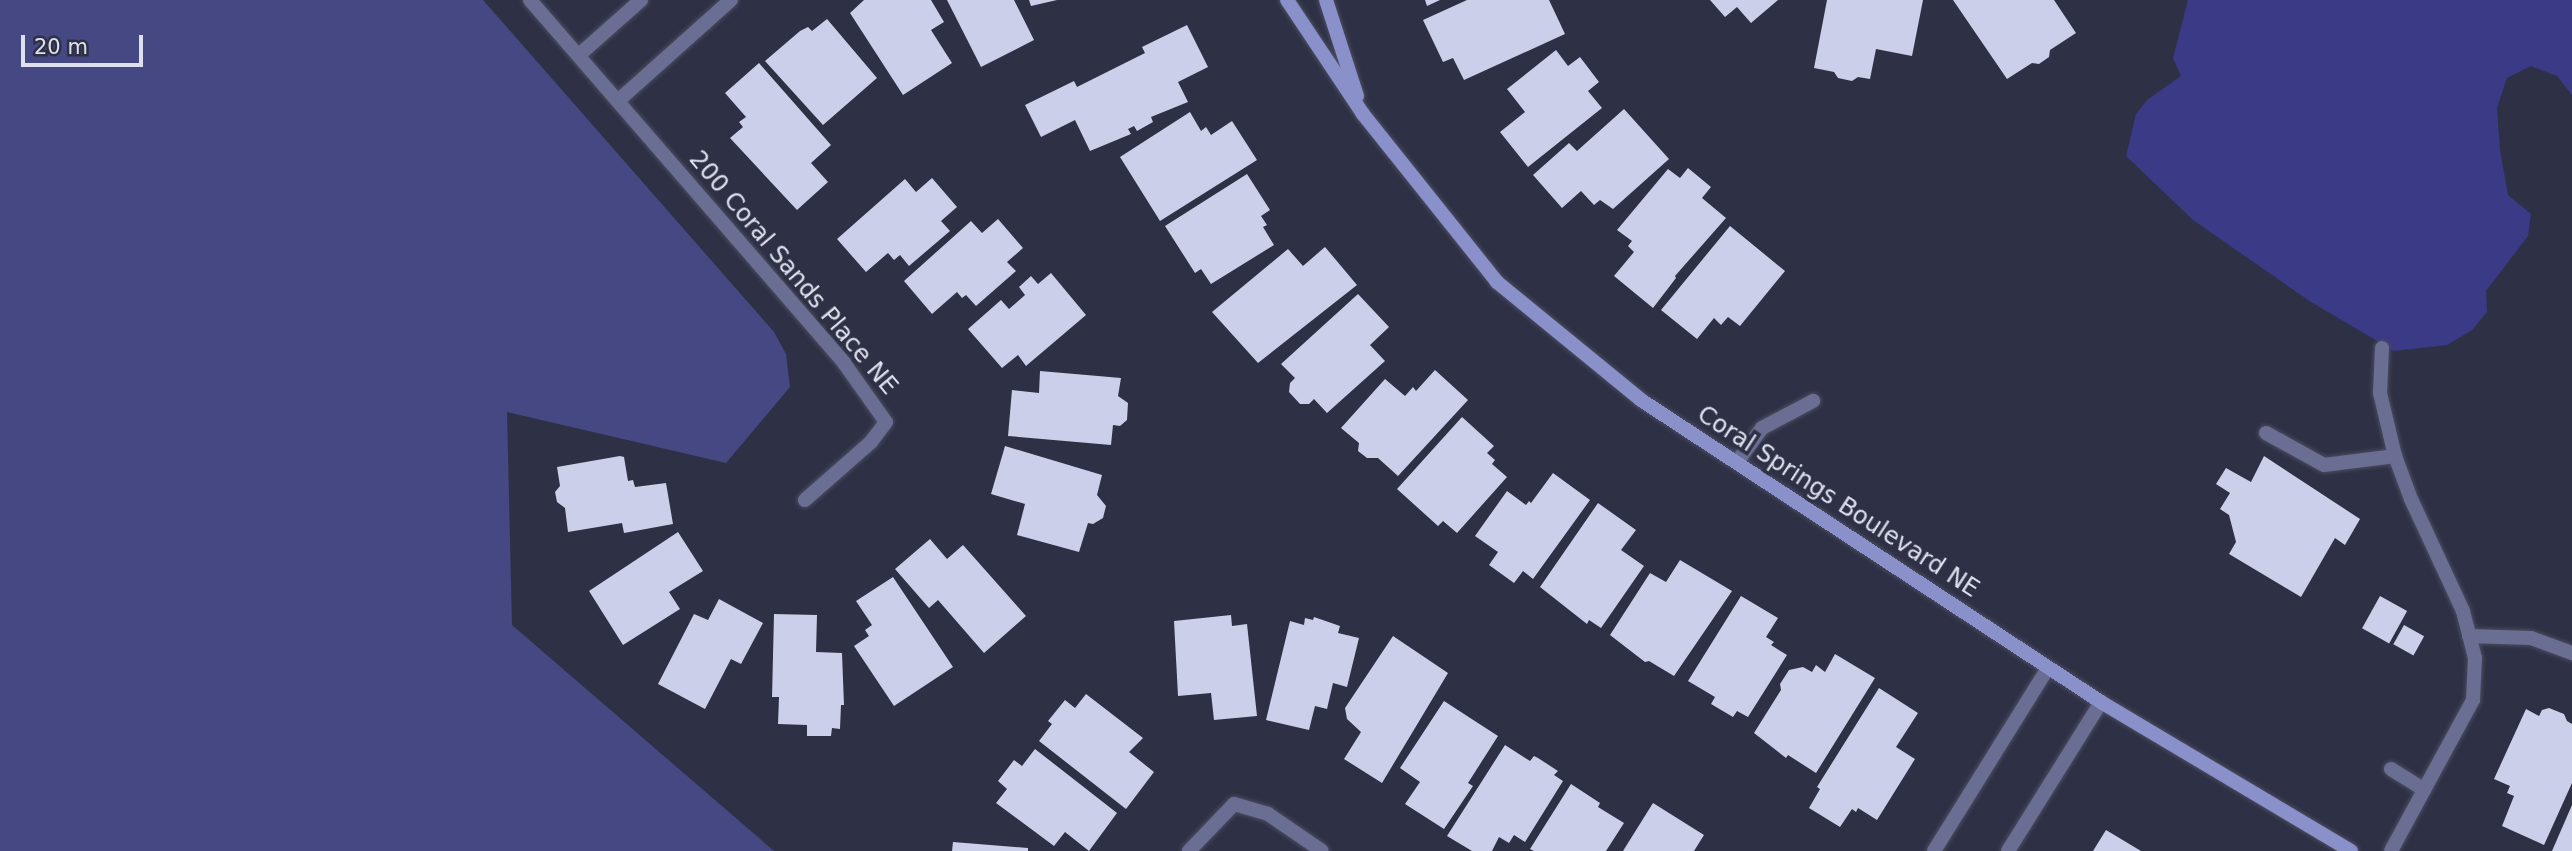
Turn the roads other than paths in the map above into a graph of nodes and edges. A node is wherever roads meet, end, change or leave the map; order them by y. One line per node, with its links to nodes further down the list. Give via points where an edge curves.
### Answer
1 (530, 0): 6 (street)
2 (641, 0): 6 (street)
3 (731, 0): 7 (street)
4 (1287, 0): 8 (street, Coral Springs Boulevard NE)
5 (1326, 0): 8 (street, Coral Springs Boulevard NE)
6 (579, 55): 7 (street)
7 (619, 100): 14 (street, 200 Coral Sands Place NE, via 844,363 886,422 871,442)
8 (1363, 114): 13 (street, Coral Springs Boulevard NE, via 1497,282 1641,400)
9 (2382, 348): 12 (street, via 2380,393)
10 (1813, 401): 13 (street, via 1762,428)
11 (2266, 433): 12 (street, via 2324,465)
12 (2395, 456): 15 (street, via 2463,611)
13 (1737, 462): 17 (street, Coral Springs Boulevard NE)
14 (805, 500)
15 (2469, 636): 16 (street, via 2531,638); 20 (street, via 2475,657 2473,700)
16 (2572, 653)
17 (2048, 668): 18 (street, Coral Springs Boulevard NE); 23 (street)
18 (2101, 702): 24 (street); 25 (street, Coral Springs Boulevard NE)
19 (2391, 769): 20 (street)
20 (2424, 790): 26 (street)
21 (1189, 851): 22 (street, via 1234,804 1268,814)
22 (1322, 851)
23 (1934, 851)
24 (2008, 851)
25 (2351, 851)
26 (2391, 851)

